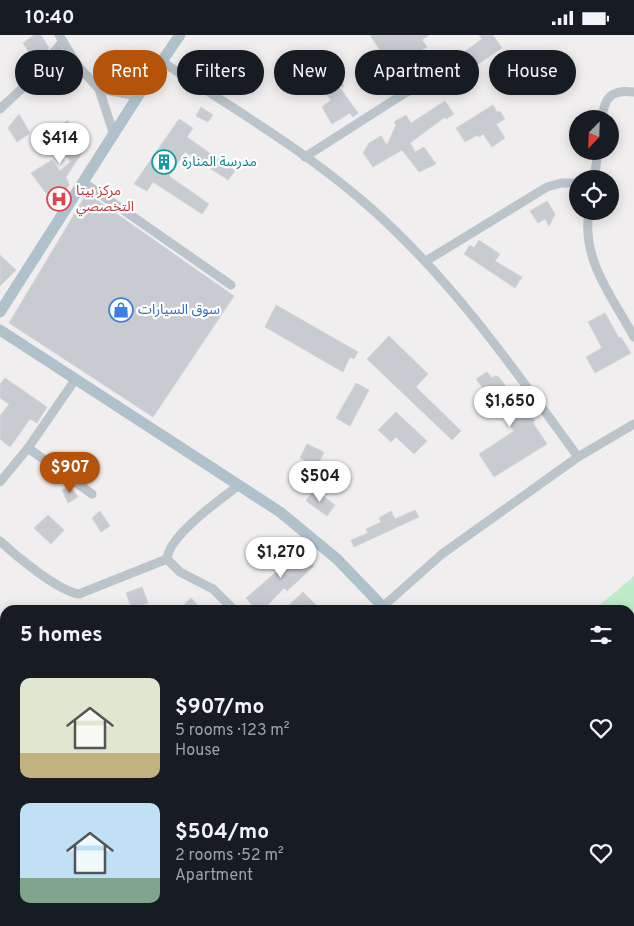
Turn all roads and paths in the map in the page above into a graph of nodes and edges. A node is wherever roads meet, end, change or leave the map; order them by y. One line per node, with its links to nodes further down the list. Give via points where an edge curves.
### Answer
1 (180, 35): 3 (main road)
2 (61, 38): 5 (street, via 78,66); 11 (street, via 29,83)
3 (167, 53)
4 (167, 65): 14 (street)
5 (93, 82)
6 (634, 92): 12 (street, via 621,90 613,93)
7 (101, 95): 13 (street)
8 (132, 95): 10 (street)
9 (402, 95): 14 (street)
10 (138, 96): 13 (main road)
11 (0, 109)
12 (604, 110)
13 (114, 135): 15 (main road)
14 (305, 157): 18 (street, via 364,203)
15 (83, 182): 19 (street); 20 (main road)
16 (569, 183): 18 (street, via 547,187)
17 (588, 220): 22 (street, via 590,253 598,275)
18 (426, 261): 26 (street, via 510,363)
19 (231, 285)
20 (0, 312)
21 (0, 330): 23 (main road)
22 (634, 337)
23 (76, 380): 25 (street); 28 (main road)
24 (634, 424): 26 (street)
25 (28, 448): 27 (street); 29 (street)
26 (578, 457): 34 (street, via 442,554)
27 (0, 482)
28 (239, 485): 31 (street, via 183,532 168,551); 33 (main road, via 280,512 337,559)
29 (92, 494)
30 (0, 541): 31 (street, via 27,564 68,591 79,594)
31 (167, 559): 32 (street, via 180,571 214,589)
32 (229, 605)
33 (379, 605)
34 (387, 605)

